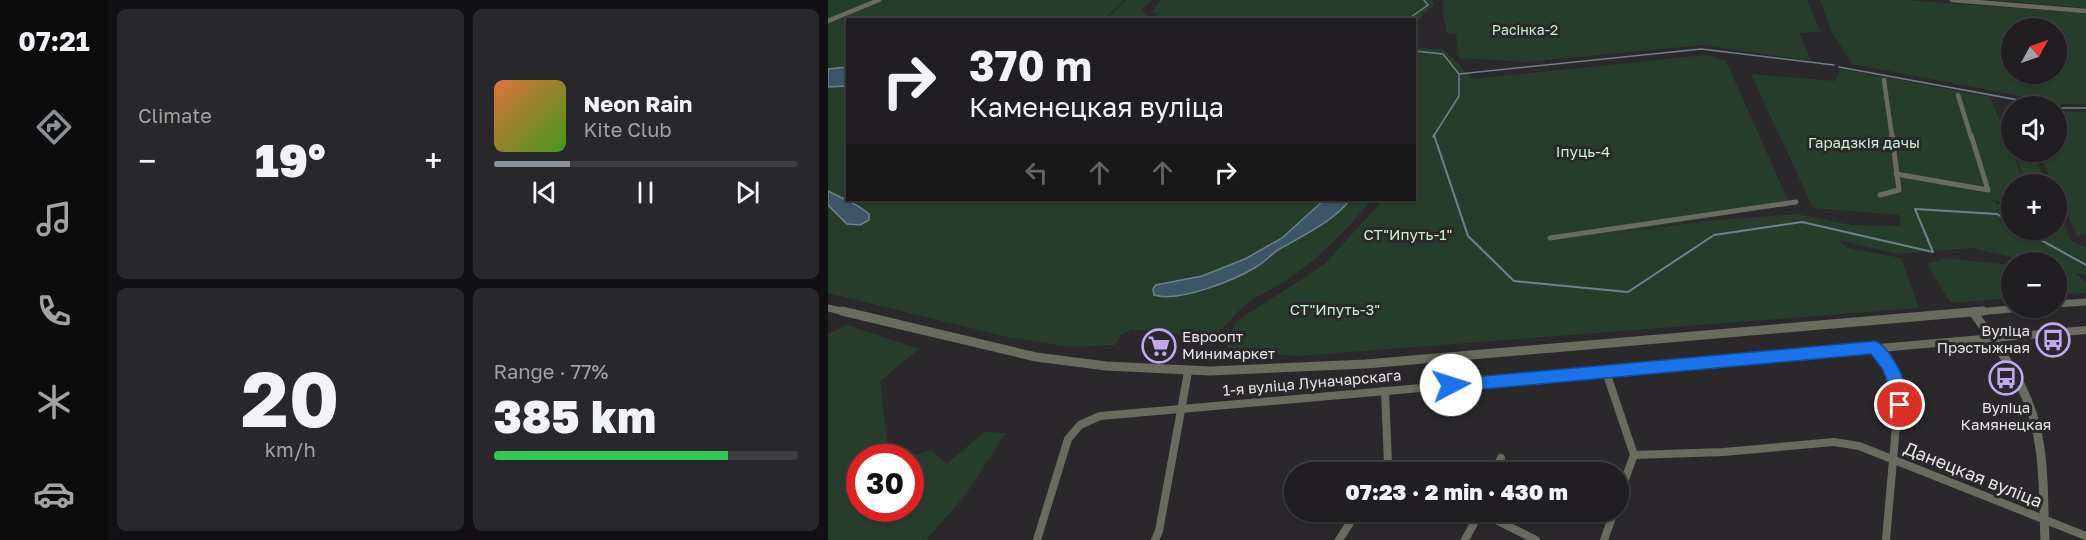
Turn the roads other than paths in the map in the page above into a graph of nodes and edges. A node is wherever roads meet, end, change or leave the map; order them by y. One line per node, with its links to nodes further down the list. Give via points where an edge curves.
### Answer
1 (879, 0): 4 (street)
2 (1952, 0): 3 (street)
3 (2086, 11)
4 (828, 21)
5 (1884, 80): 7 (street)
6 (1958, 94): 7 (street, via 1988,190)
7 (1896, 174): 8 (street, via 1899,189)
8 (1880, 195)
9 (1796, 202): 10 (street)
10 (1550, 238)
11 (2086, 302): 12 (street)
12 (2067, 303)
13 (828, 308): 19 (street, via 1038,358)
14 (2001, 310): 15 (street)
15 (1973, 312): 17 (street); 19 (street, via 1319,368)
16 (2086, 330): 17 (street, 1-я вуліца Луначарскага)
17 (1993, 339): 18 (street, 1-я вуліца Луначарскага); 29 (street, via 2028,403 2037,434)
18 (1875, 347): 20 (street, 1-я вуліца Луначарскага); 25 (street, via 1890,367 1899,392)
19 (1188, 372): 22 (street)
20 (1605, 372): 21 (street, 1-я вуліца Луначарскага); 23 (street)
21 (1385, 391): 22 (street, 1-я вуліца Луначарскага); 26 (street)
22 (1182, 408): 35 (street, 1-я вуліца Луначарскага, via 1100,416 1080,425 1068,439); 36 (street, via 1160,531)
23 (1634, 455): 25 (street, Данецкая вуліца, via 1834,442 1859,446); 28 (street)
24 (1501, 458): 27 (street)
25 (1894, 460): 29 (street, Данецкая вуліца); 41 (street)
26 (1388, 462)
27 (1499, 462)
28 (1629, 468)
29 (2044, 520): 34 (street, Данецкая вуліца); 42 (street)
30 (1351, 522): 37 (street)
31 (1475, 522): 38 (street)
32 (1500, 522): 39 (street)
33 (1610, 522): 40 (street)
34 (2086, 536)
35 (1037, 540)
36 (1155, 540)
37 (1339, 540)
38 (1465, 540)
39 (1536, 540)
40 (1604, 540)
41 (1886, 540)
42 (2045, 540)

